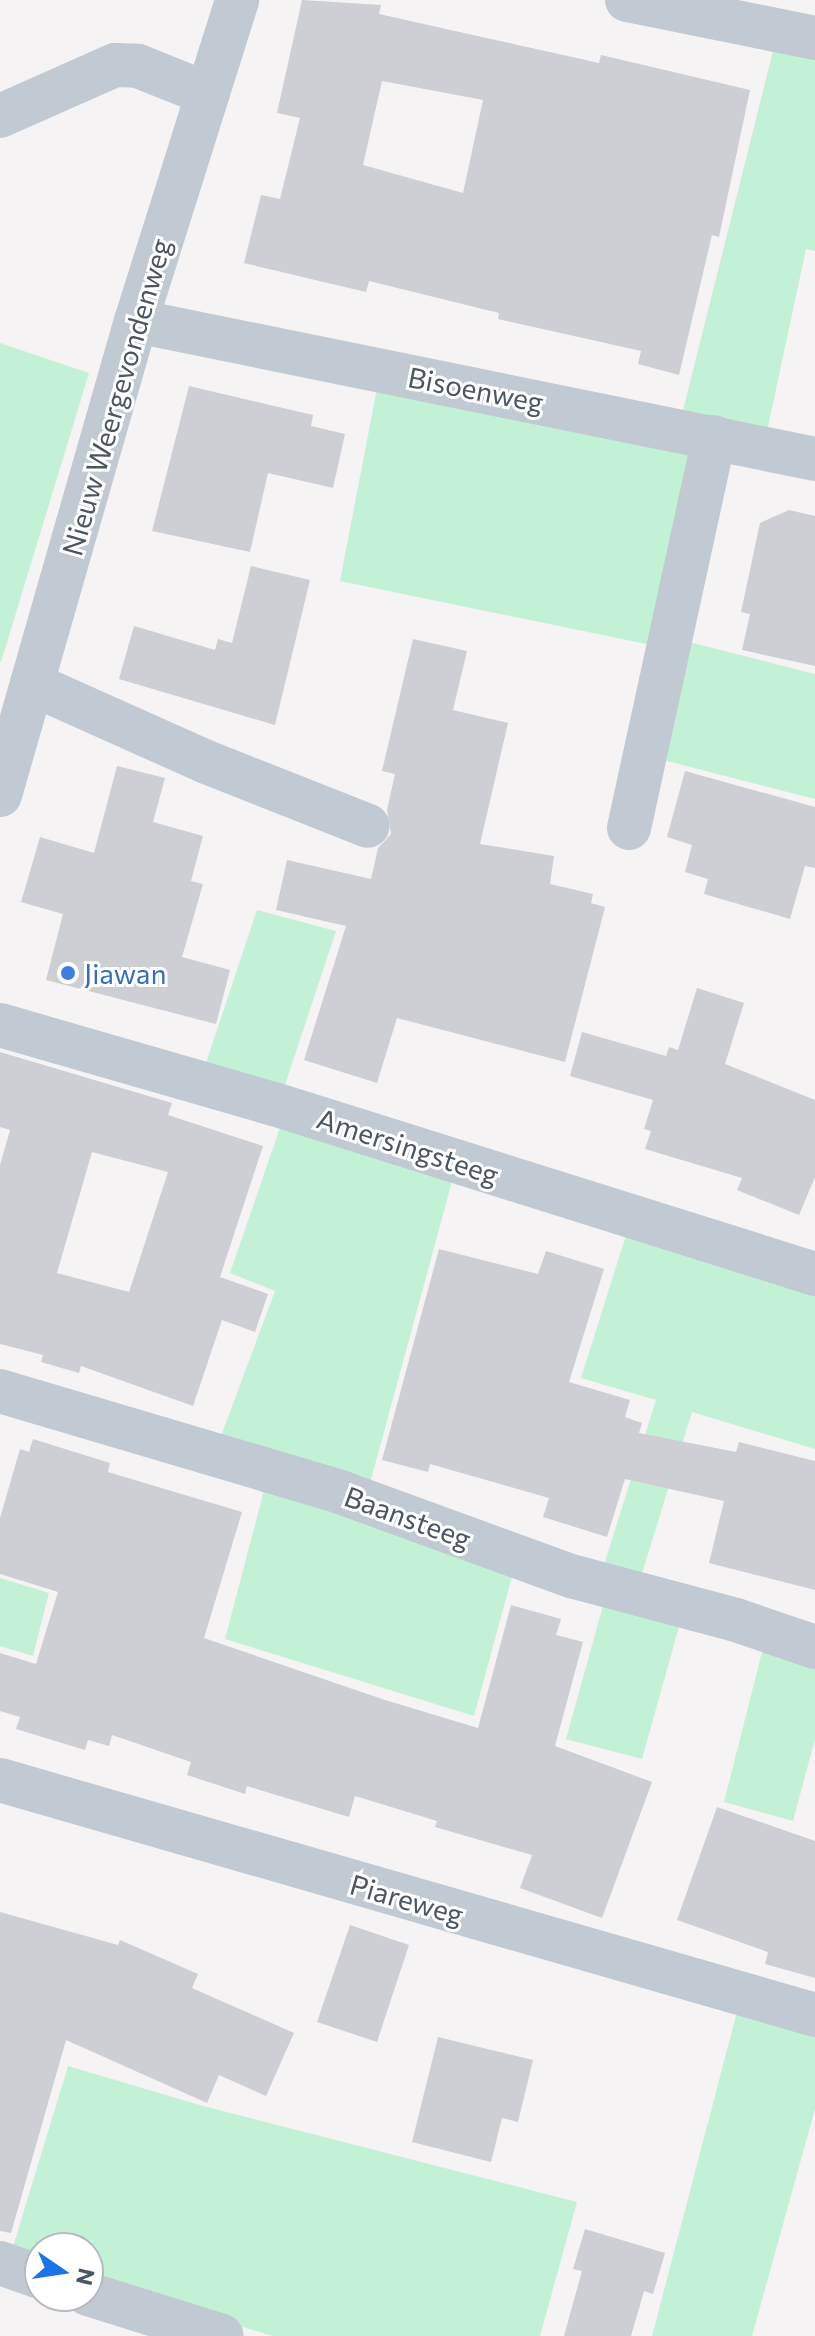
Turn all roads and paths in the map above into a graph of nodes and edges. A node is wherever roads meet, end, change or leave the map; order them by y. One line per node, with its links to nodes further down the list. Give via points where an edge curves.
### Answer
1 (237, 0): 4 (street, Nieuw Weergevondenweg)
2 (627, 0): 3 (street)
3 (815, 38)
4 (208, 94): 5 (street, via 138,66 115,65); 6 (street, Nieuw Weergevondenweg)
5 (0, 116)
6 (136, 321): 7 (street, Bisoenweg); 9 (street, Nieuw Weergevondenweg)
7 (714, 437): 8 (street, Bisoenweg); 12 (street)
8 (815, 459)
9 (32, 684): 10 (street, Nieuw Weergevondenweg); 11 (street)
10 (0, 795)
11 (368, 826)
12 (629, 828)
13 (0, 1025): 14 (street, Amersingsteeg, via 274,1104)
14 (815, 1274)
15 (0, 1391): 16 (street, Baansteeg, via 340,1492 571,1576)
16 (815, 1647)
17 (0, 1780): 18 (street, Piareweg)
18 (815, 2015)
19 (0, 2263): 20 (street)
20 (24, 2271)
21 (104, 2299): 22 (street)
22 (222, 2336)

